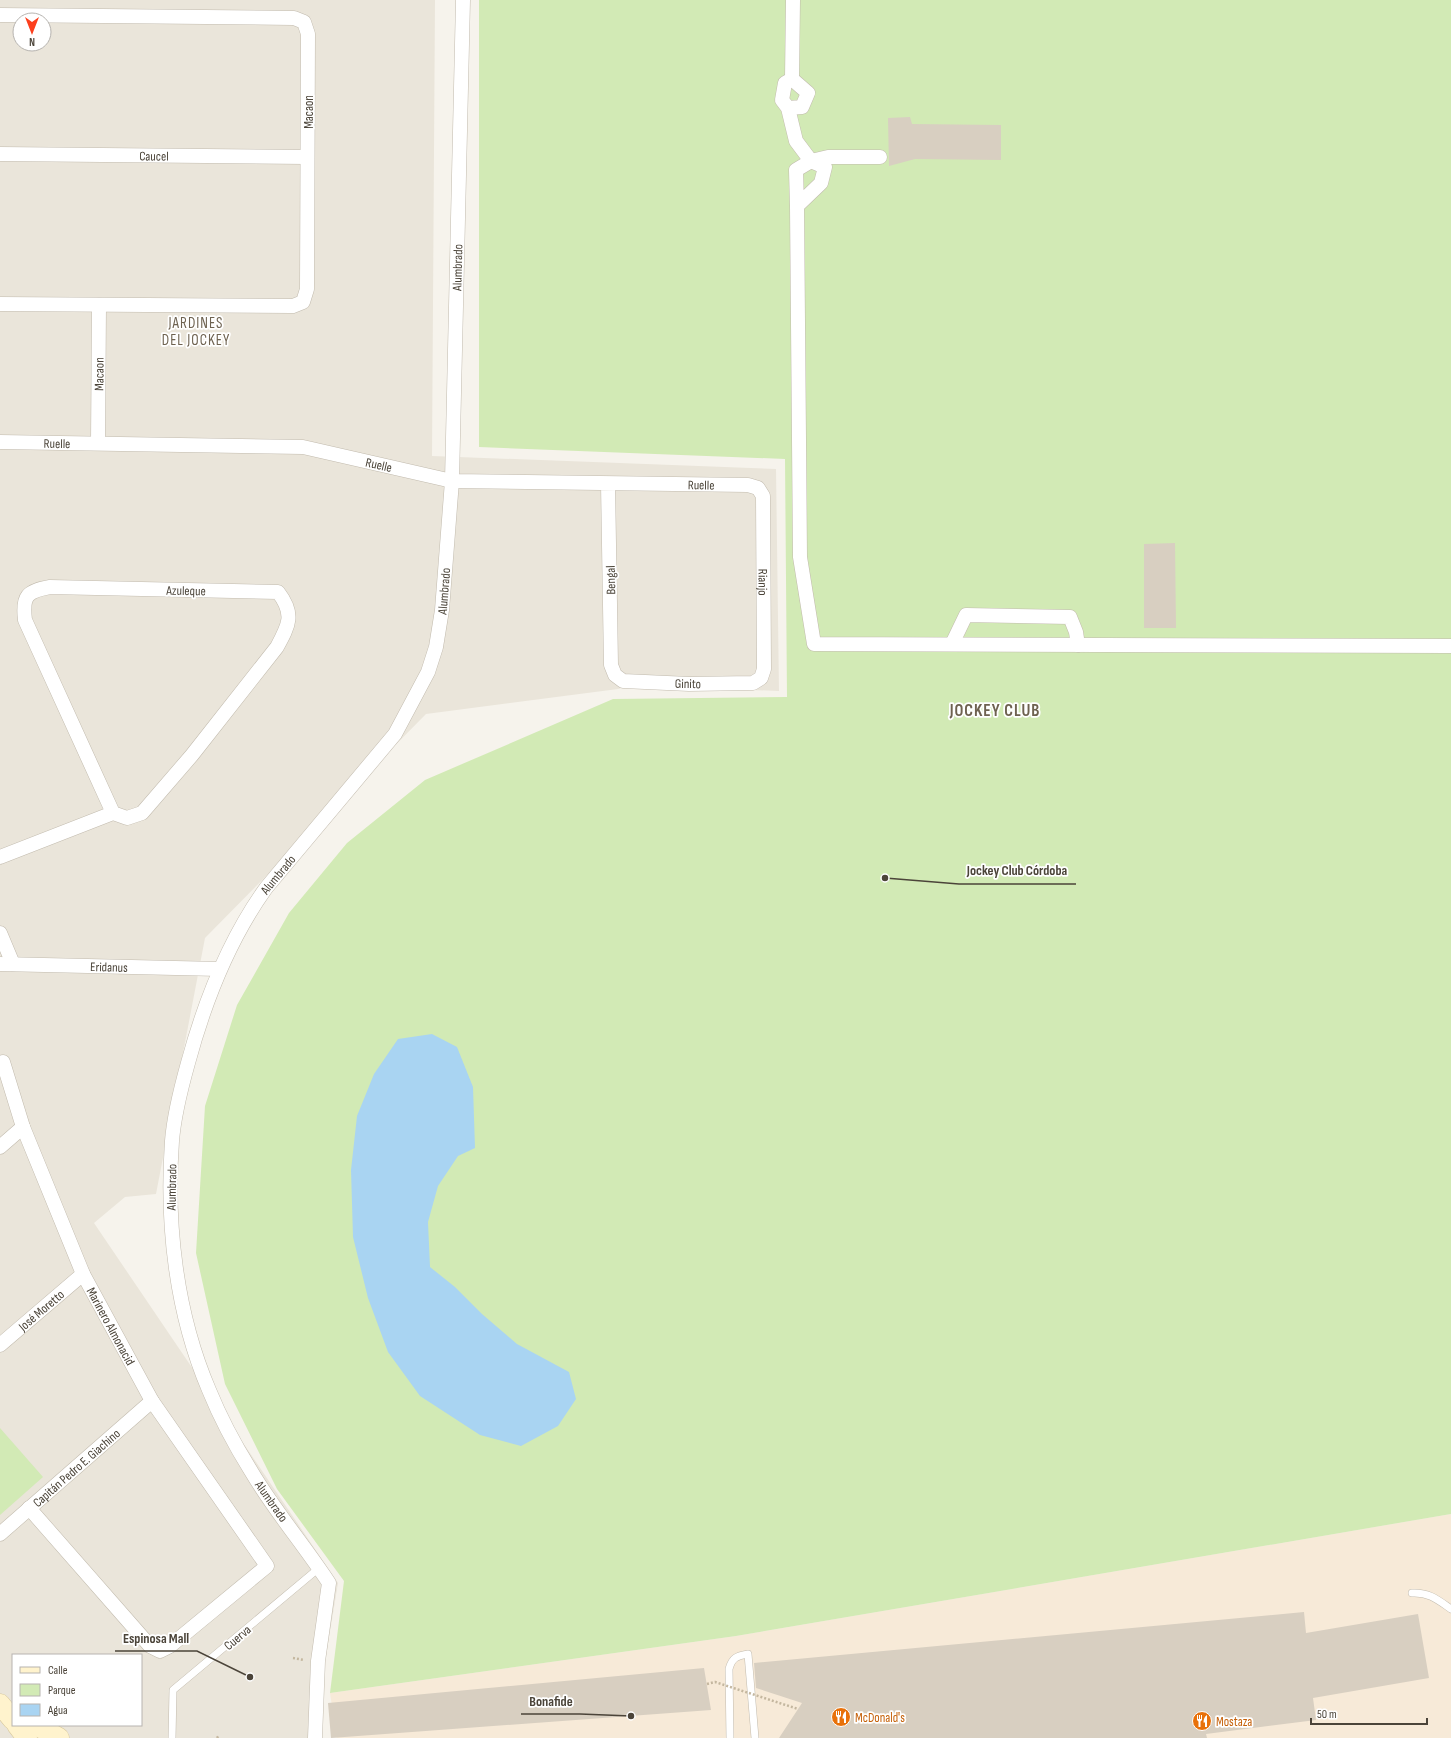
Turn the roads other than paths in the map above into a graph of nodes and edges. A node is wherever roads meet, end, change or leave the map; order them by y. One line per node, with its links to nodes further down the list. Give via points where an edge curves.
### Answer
1 (463, 0): 15 (street, Alumbrado)
2 (792, 0): 4 (street)
3 (0, 15): 7 (street, Macaon, via 294,18 304,22 308,34)
4 (792, 79): 5 (street, via 785,83 782,100); 5 (street, via 808,93 802,107)
5 (788, 108): 9 (street, via 796,142)
6 (0, 154): 7 (street, Caucel)
7 (307, 157): 12 (street, Macaon, via 307,289 303,302 293,306)
8 (880, 157): 9 (street, via 828,157)
9 (810, 161): 10 (street, via 796,170); 10 (street, via 825,167 821,184)
10 (797, 206): 18 (street, via 800,557 814,644)
11 (0, 304): 12 (street, Macaon)
12 (99, 305): 14 (street, Macaon)
13 (0, 442): 14 (street, Ruelle)
14 (98, 443): 15 (street, Ruelle, via 304,447)
15 (452, 481): 16 (street, Ruelle); 27 (street, Alumbrado, via 442,610 436,647 428,672 395,734 266,888)
16 (608, 484): 17 (street, Ruelle, via 748,485); 21 (street, Bengal, via 611,665)
17 (758, 488): 22 (street, Rianjo, via 763,496 764,669)
18 (952, 644): 19 (street); 19 (street, via 966,615 1070,617)
19 (1078, 645): 20 (street)
20 (1451, 646)
21 (615, 675): 22 (street, Ginito, via 623,681 689,684 753,683)
22 (761, 678)
23 (113, 813): 23 (street, Azuleque, via 127,818 142,813 192,755 277,647 285,632 289,616 286,603 278,592 50,587 33,590 27,597 24,606 25,620); 24 (street)
24 (0, 857)
25 (0, 933): 26 (street)
26 (7, 964): 27 (street, Eridanus)
27 (219, 969): 36 (street, Alumbrado, via 193,1044 172,1140 171,1220 178,1282 191,1340 209,1391 251,1472)
28 (3, 1062): 29 (street, Marinero Almonacid)
29 (23, 1127): 30 (street); 31 (street, Marinero Almonacid)
30 (0, 1147)
31 (83, 1274): 32 (street, José Moretto); 33 (street, Marinero Almonacid)
32 (0, 1345)
33 (152, 1401): 34 (street, Capitán Pedro E. Giachino); 34 (street, Marinero Almonacid, via 267,1566 170,1646 160,1651 150,1646)
34 (30, 1508): 35 (street, Capitán Pedro E. Giachino)
35 (0, 1534)
36 (319, 1568): 46 (lane, Cuerva, via 173,1690); 47 (street, Alumbrado, via 329,1583 318,1661)
37 (1412, 1593): 38 (lane, via 1429,1595)
38 (1451, 1609)
39 (0, 1704): 40 (main road); 41 (main road)
40 (12, 1711)
41 (12, 1719)
42 (18, 1726): 44 (main road)
43 (38, 1726): 45 (main road)
44 (27, 1738)
45 (59, 1738)
46 (172, 1738)
47 (315, 1738)
48 (730, 1738): 49 (lane, via 729,1669 735,1657 748,1654)
49 (755, 1738)

